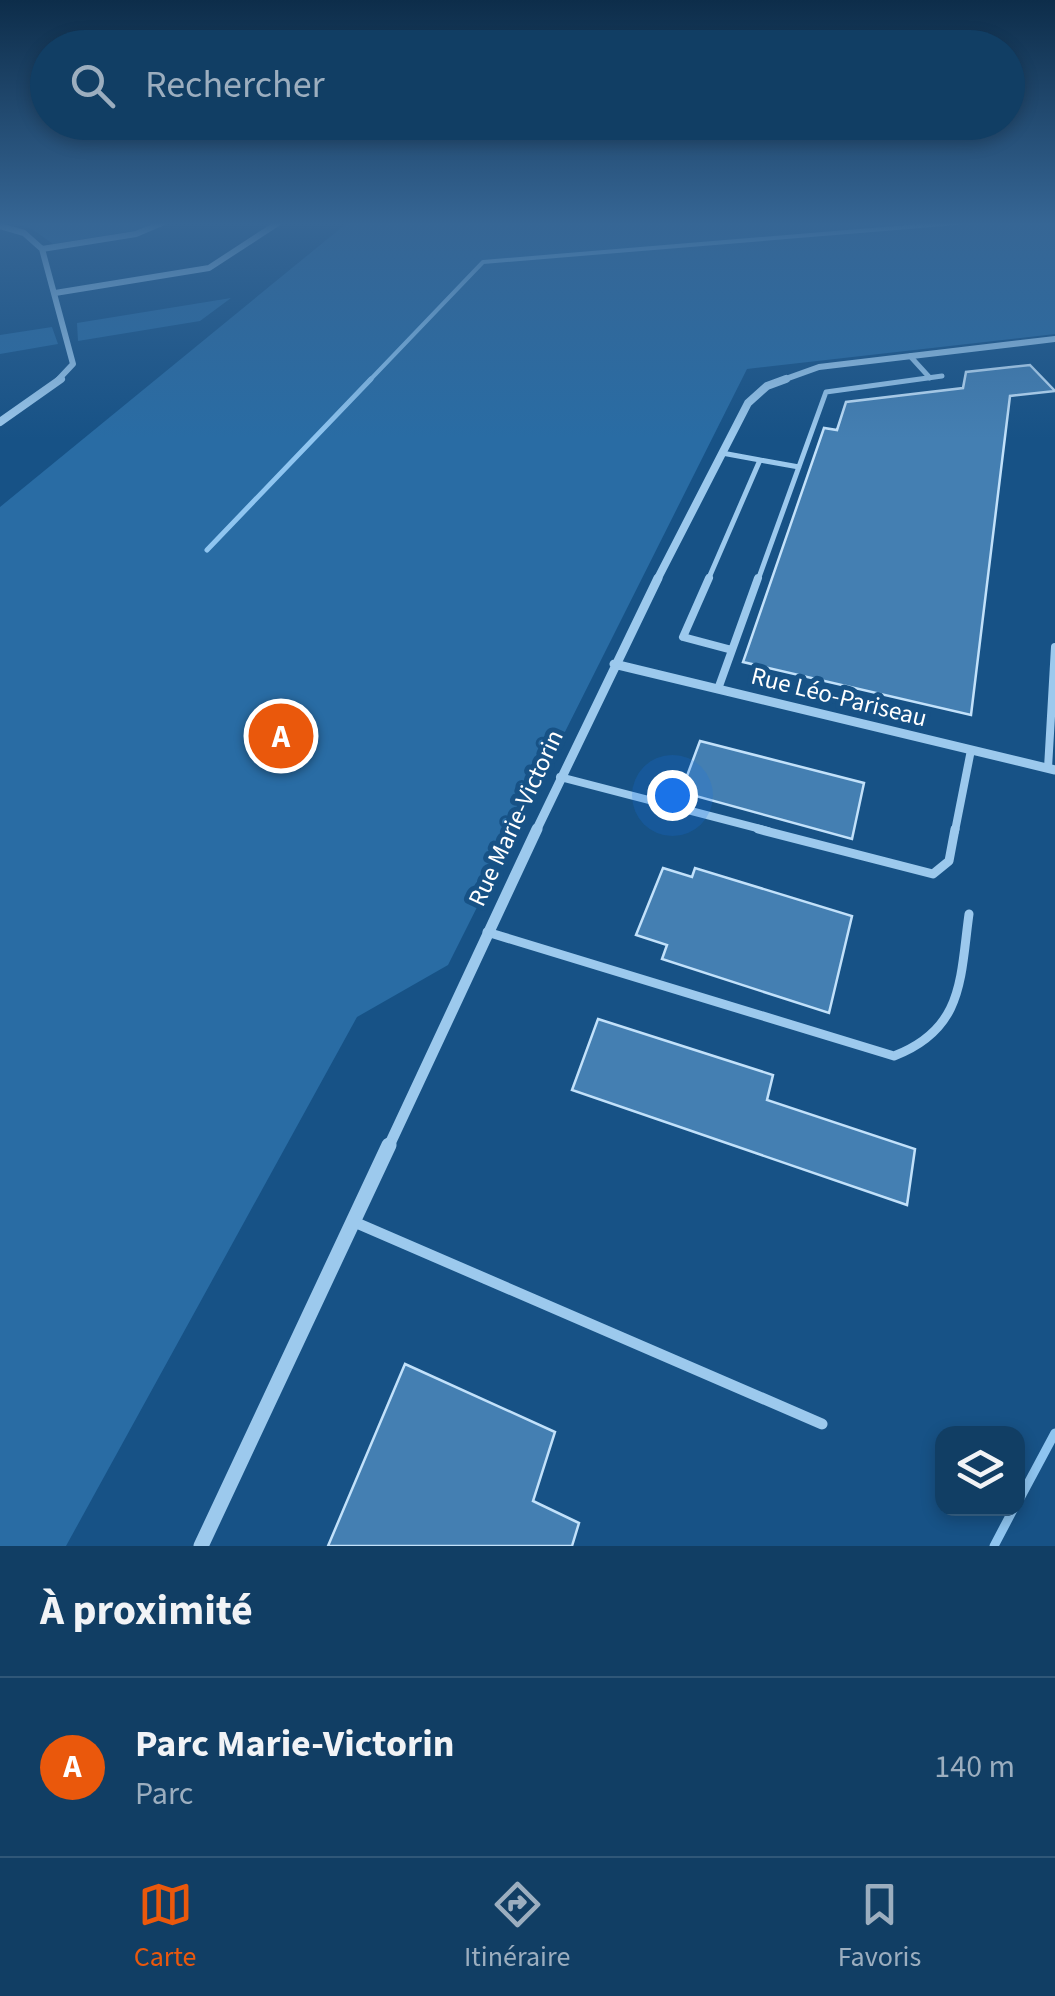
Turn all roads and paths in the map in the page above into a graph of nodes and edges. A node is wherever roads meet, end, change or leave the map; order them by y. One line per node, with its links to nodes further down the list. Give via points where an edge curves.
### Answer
1 (55, 295): 6 (street, via 72,366)
2 (1055, 339): 3 (street, Rue Marie-Victorin)
3 (910, 356): 5 (lane); 7 (street, Rue Marie-Victorin, via 820,367 768,386 748,402)
4 (942, 376): 5 (lane)
5 (930, 378): 9 (lane, via 826,392)
6 (0, 422)
7 (722, 453): 8 (lane); 12 (street, Rue Marie-Victorin)
8 (760, 460): 9 (lane); 11 (lane, via 683,637)
9 (799, 467): 11 (lane)
10 (1055, 646): 15 (lane)
11 (732, 650): 13 (lane)
12 (614, 664): 13 (street, Rue Léo-Pariseau); 16 (street, Rue Marie-Victorin)
13 (718, 689): 14 (street, Rue Léo-Pariseau)
14 (971, 750): 15 (street, Rue Léo-Pariseau); 16 (lane, via 949,862 934,874)
15 (1051, 769)
16 (560, 777): 18 (street, Rue Marie-Victorin)
17 (969, 914): 18 (lane, via 952,1017 928,1042 894,1056)
18 (488, 932): 19 (street, Rue Marie-Victorin)
19 (352, 1222): 20 (lane); 21 (street, Rue Marie-Victorin)
20 (822, 1424)
21 (201, 1546)

